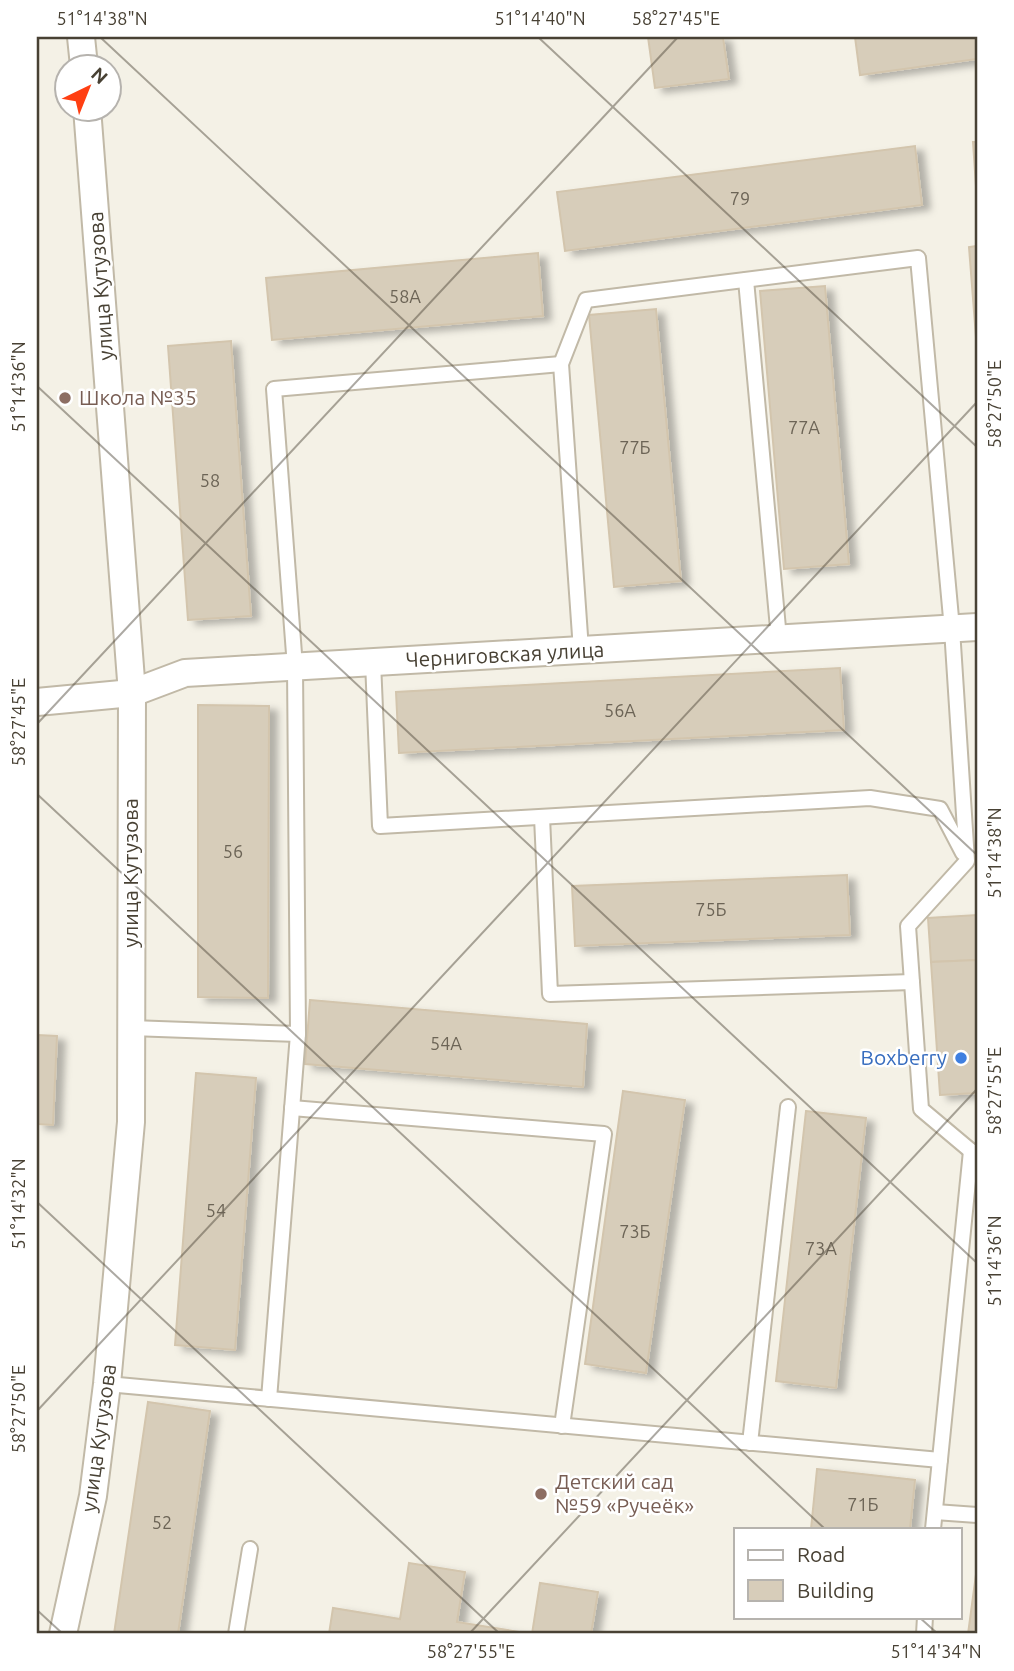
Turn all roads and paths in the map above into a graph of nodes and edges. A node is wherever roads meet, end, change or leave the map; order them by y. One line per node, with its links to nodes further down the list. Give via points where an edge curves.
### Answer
1 (88, 122): 9 (street, улица Кутузова)
2 (746, 280): 3 (lane, via 586,300); 4 (lane, via 918,258); 5 (lane)
3 (561, 363): 6 (lane); 8 (lane, via 274,389)
4 (965, 628): 5 (street, Черниговская улица); 12 (lane)
5 (779, 639): 6 (street, Черниговская улица)
6 (581, 650): 7 (street, Черниговская улица)
7 (373, 662): 8 (street, Черниговская улица); 11 (lane, via 380,826)
8 (295, 667): 9 (street, Черниговская улица, via 185,673); 15 (lane)
9 (132, 693): 10 (street, Черниговская улица); 14 (street, улица Кутузова)
10 (37, 702)
11 (542, 817): 12 (lane, via 870,798 940,809); 13 (lane, via 550,994)
12 (967, 861): 13 (lane, via 908,926)
13 (912, 982): 18 (lane, via 921,1109)
14 (131, 1028): 15 (lane); 19 (street, улица Кутузова, via 131,1122)
15 (298, 1034): 17 (lane)
16 (788, 1107): 22 (lane)
17 (292, 1108): 20 (lane); 21 (lane, via 604,1134)
18 (974, 1149): 23 (lane)
19 (107, 1384): 20 (lane); 28 (street, улица Кутузова, via 93,1496)
20 (269, 1399): 21 (lane)
21 (562, 1426): 22 (lane)
22 (750, 1443): 23 (lane)
23 (940, 1460): 24 (lane)
24 (935, 1512): 25 (lane); 26 (lane)
25 (977, 1515)
26 (933, 1528)
27 (250, 1549): 29 (lane)
28 (63, 1634)
29 (236, 1634)

